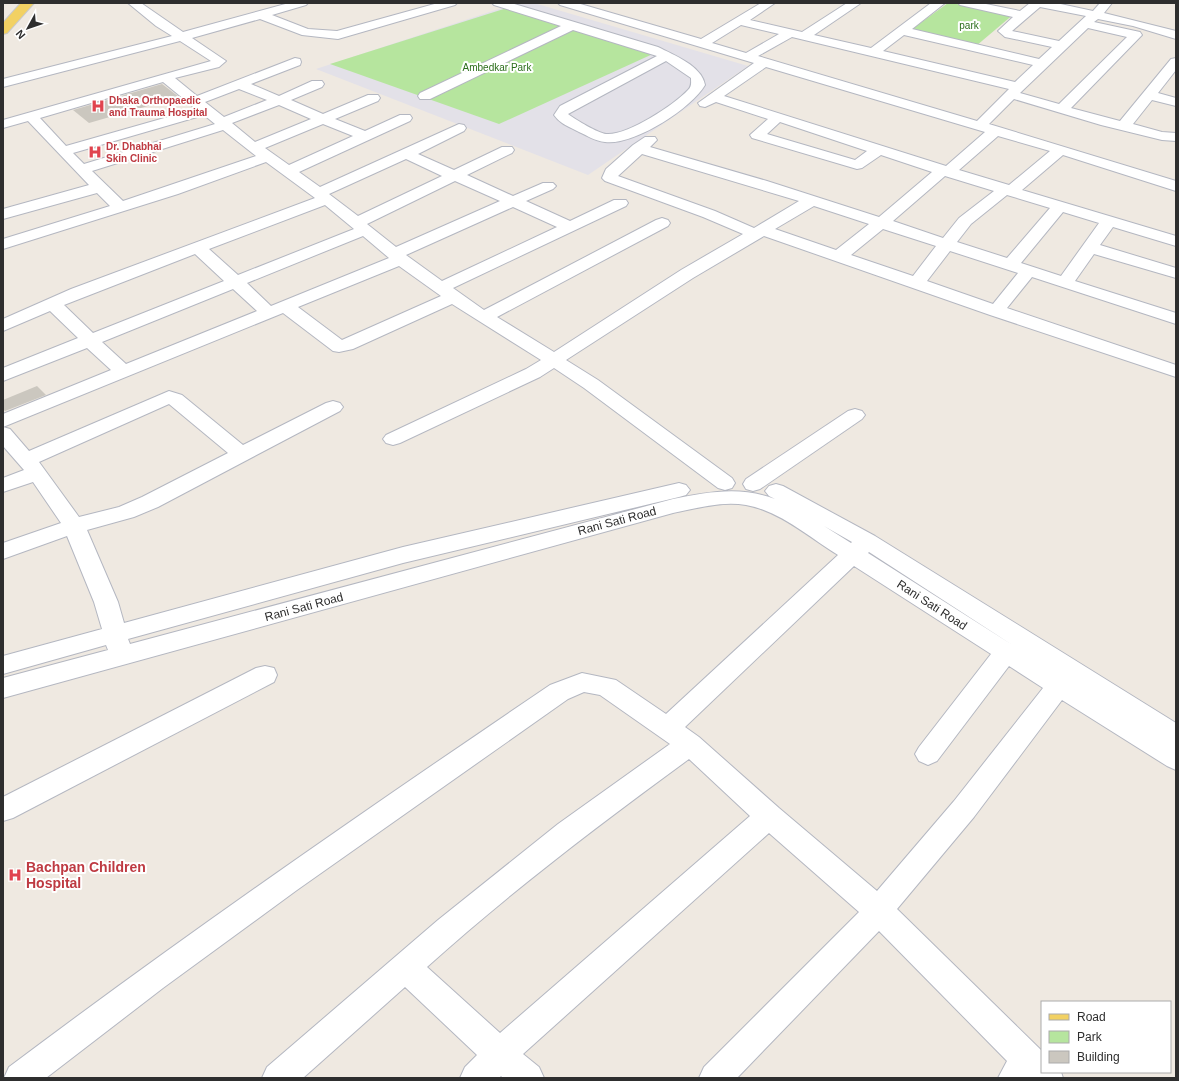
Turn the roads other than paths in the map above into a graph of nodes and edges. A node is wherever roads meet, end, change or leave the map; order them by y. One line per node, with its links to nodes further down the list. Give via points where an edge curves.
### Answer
1 (28, 3): 19 (main road)
2 (134, 3): 23 (street)
3 (302, 3): 13 (street)
4 (452, 3): 13 (street, via 338,35 319,36 299,32)
5 (498, 3): 18 (street)
6 (564, 3): 26 (street)
7 (769, 3): 16 (street)
8 (855, 3): 24 (street)
9 (939, 3): 20 (street)
10 (964, 3): 15 (street)
11 (1038, 3): 14 (street); 15 (street)
12 (1106, 3): 14 (street)
13 (260, 14): 23 (street)
14 (1096, 14): 17 (street); 22 (street)
15 (1022, 15): 27 (street, via 1004,31)
16 (739, 21): 21 (street); 26 (street)
17 (1085, 24): 27 (street); 48 (street, via 1136,35)
18 (572, 25): 29 (street); 42 (street)
19 (3, 30)
20 (903, 31): 28 (street); 34 (street)
21 (790, 33): 24 (street); 30 (street)
22 (1176, 35)
23 (182, 36): 25 (street); 36 (street, via 219,62)
24 (804, 36): 28 (street)
25 (167, 40): 35 (street, via 141,43); 37 (street)
26 (702, 44): 30 (street)
27 (1061, 45): 34 (street)
28 (874, 52): 40 (street)
29 (667, 56): 29 (street, via 697,77 698,85 694,92 644,128 631,135 604,138 567,121 561,115 574,103)
30 (748, 57): 32 (street)
31 (295, 62): 38 (street)
32 (764, 62): 43 (street); 56 (street)
33 (1176, 62): 41 (street)
34 (1042, 63): 40 (street)
35 (3, 77)
36 (165, 77): 45 (street); 50 (street)
37 (3, 83)
38 (239, 84): 45 (street); 46 (street)
39 (317, 84): 46 (street)
40 (1014, 91): 48 (street); 56 (street)
41 (1149, 95): 47 (street); 57 (street)
42 (425, 96)
43 (715, 97): 51 (street); 63 (street)
44 (372, 98): 53 (street)
45 (196, 101): 49 (street)
46 (278, 101): 53 (street); 55 (street)
47 (1176, 102)
48 (1062, 109): 57 (street)
49 (208, 110): 55 (street); 67 (street)
50 (31, 116): 54 (street); 67 (street)
51 (778, 117): 65 (street); 65 (street, via 757,135 857,165)
52 (405, 118): 60 (street)
53 (321, 119): 60 (street); 62 (street)
54 (3, 124)
55 (224, 124): 62 (street); 70 (street)
56 (980, 126): 59 (street)
57 (1124, 126): 61 (street)
58 (459, 128): 68 (street)
59 (996, 130): 66 (street); 71 (street)
60 (365, 136): 72 (street)
61 (1176, 137)
62 (255, 146): 69 (street)
63 (638, 148): 80 (street); 90 (street, via 611,172 610,178)
64 (507, 150): 73 (street)
65 (878, 150): 71 (street)
66 (1061, 150): 75 (street); 77 (street)
67 (62, 151): 70 (street)
68 (406, 154): 73 (street); 78 (street)
69 (267, 157): 72 (street); 83 (street)
70 (82, 169): 76 (street)
71 (946, 171): 77 (street); 87 (street)
72 (287, 172): 78 (street)
73 (456, 175): 79 (street); 88 (street)
74 (548, 186): 79 (street)
75 (1176, 186)
76 (100, 187): 83 (street); 84 (street)
77 (1008, 190): 82 (street); 93 (street, via 965,221)
78 (322, 196): 88 (street); 94 (street)
79 (515, 201): 89 (street); 97 (street)
80 (811, 201): 87 (street); 90 (street)
81 (620, 203): 89 (street)
82 (1060, 206): 85 (street); 98 (street)
83 (120, 207): 92 (street)
84 (3, 214)
85 (1109, 221): 91 (street); 95 (street)
86 (662, 223): 108 (street)
87 (881, 224): 93 (street); 96 (street)
88 (360, 226): 97 (street); 101 (street)
89 (571, 226): 104 (street)
90 (759, 232): 96 (street); 112 (street)
91 (1176, 242)
92 (3, 244)
93 (946, 245): 98 (street); 102 (street)
94 (198, 248): 101 (street); 105 (street)
95 (1091, 248): 100 (street); 103 (street)
96 (839, 256): 102 (street)
97 (397, 257): 104 (street); 106 (street)
98 (1010, 265): 99 (street)
99 (1028, 271): 103 (street); 107 (street)
100 (1176, 273)
101 (236, 281): 106 (street); 111 (street)
102 (916, 283): 107 (street)
103 (1066, 284): 109 (street)
104 (446, 292): 106 (street, via 339,347); 108 (street)
105 (53, 304): 110 (street); 111 (street)
106 (277, 310): 114 (street)
107 (996, 311): 113 (street)
108 (484, 317): 112 (street)
109 (1176, 319)
110 (3, 326)
111 (90, 340): 114 (street); 115 (street)
112 (553, 358): 120 (street, via 518,381); 123 (street)
113 (1176, 371)
114 (123, 372): 118 (street)
115 (3, 375)
116 (333, 407): 121 (street)
117 (855, 415): 124 (street)
118 (3, 421)
119 (3, 433): 122 (street)
120 (393, 440)
121 (242, 455): 122 (street, via 175,399 169,397); 127 (street, via 150,502 126,512)
122 (31, 466): 125 (street); 127 (street)
123 (725, 483): 124 (street); 126 (street)
124 (753, 484): 128 (street, via 781,492)
125 (3, 486)
126 (669, 499): 128 (street, Rani Sati Road, via 750,498 771,504); 130 (street, via 403,555); 132 (street, Rani Sati Road)
127 (74, 526): 129 (street); 130 (street, via 106,602)
128 (860, 547): 131 (street, Rani Sati Road); 137 (street); 138 (street)
129 (3, 551)
130 (114, 635): 132 (street); 133 (street)
131 (1006, 652): 135 (street, Rani Sati Road); 139 (street)
132 (122, 657): 136 (street, Rani Sati Road)
133 (3, 665)
134 (266, 675): 141 (street)
135 (1059, 686): 140 (street, Rani Sati Road); 143 (street, via 964,808)
136 (3, 688)
137 (679, 736): 142 (street); 144 (street); 147 (street, via 607,687 582,682 559,692 288,879 122,999)
138 (1176, 736)
139 (928, 754)
140 (1176, 759)
141 (3, 810)
142 (769, 816): 143 (street); 145 (street)
143 (878, 910): 146 (street); 151 (street, via 859,933)
144 (406, 967): 145 (street); 148 (street)
145 (499, 1054): 149 (street); 150 (street)
146 (1030, 1072)
147 (20, 1078)
148 (278, 1078)
149 (476, 1078)
150 (528, 1078)
151 (715, 1078)

